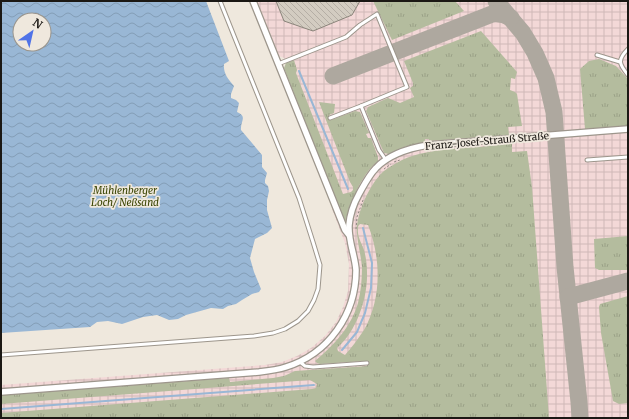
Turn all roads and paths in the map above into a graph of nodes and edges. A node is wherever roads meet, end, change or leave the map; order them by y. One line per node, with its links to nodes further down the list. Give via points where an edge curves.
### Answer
1 (220, 1): 15 (lane, via 299,198 320,265 318,289 308,311 285,329 254,336)
2 (253, 1): 6 (street)
3 (628, 49): 5 (lane)
4 (597, 54): 5 (lane)
5 (620, 62): 7 (lane)
6 (278, 64): 8 (lane, via 346,37 377,14 407,87); 14 (street, via 345,230)
7 (628, 75)
8 (361, 106): 9 (lane); 12 (lane, via 379,150)
9 (330, 118)
10 (628, 130): 12 (street, Franz-Josef-Strauß Straße, via 428,145 401,152)
11 (628, 157): 13 (lane)
12 (386, 160): 14 (street, Franz-Josef-Strauß Straße, via 376,167 356,199 350,221)
13 (587, 160)
14 (350, 235): 16 (street, via 356,270 350,307 329,341)
15 (1, 355)
16 (299, 362): 17 (lane, via 313,367); 18 (street, via 259,372)
17 (367, 363)
18 (1, 392)

